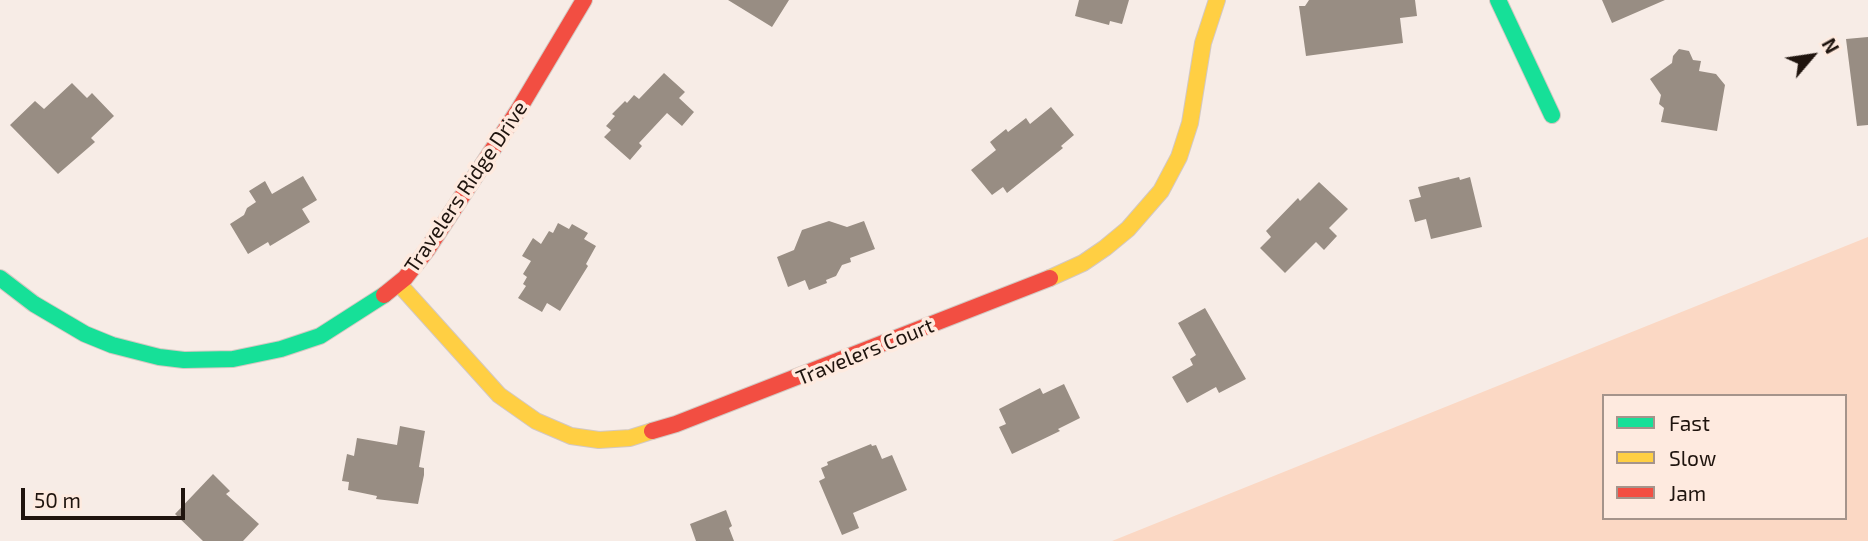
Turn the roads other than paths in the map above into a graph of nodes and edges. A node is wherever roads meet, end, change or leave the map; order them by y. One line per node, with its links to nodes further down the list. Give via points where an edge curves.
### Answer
1 (584, 0): 6 (street, Travelers Ridge Drive, via 442,230)
2 (1217, 0): 6 (street, Travelers Court, via 1179,157 1150,205 1105,248 1031,286 676,424 630,438 599,440 571,436 536,421 499,395)
3 (1499, 0): 4 (street)
4 (1552, 115)
5 (0, 278): 6 (street, Travelers Ridge Drive, via 34,304 112,345 159,357 209,360 256,355 320,336 363,312)
6 (398, 284)

